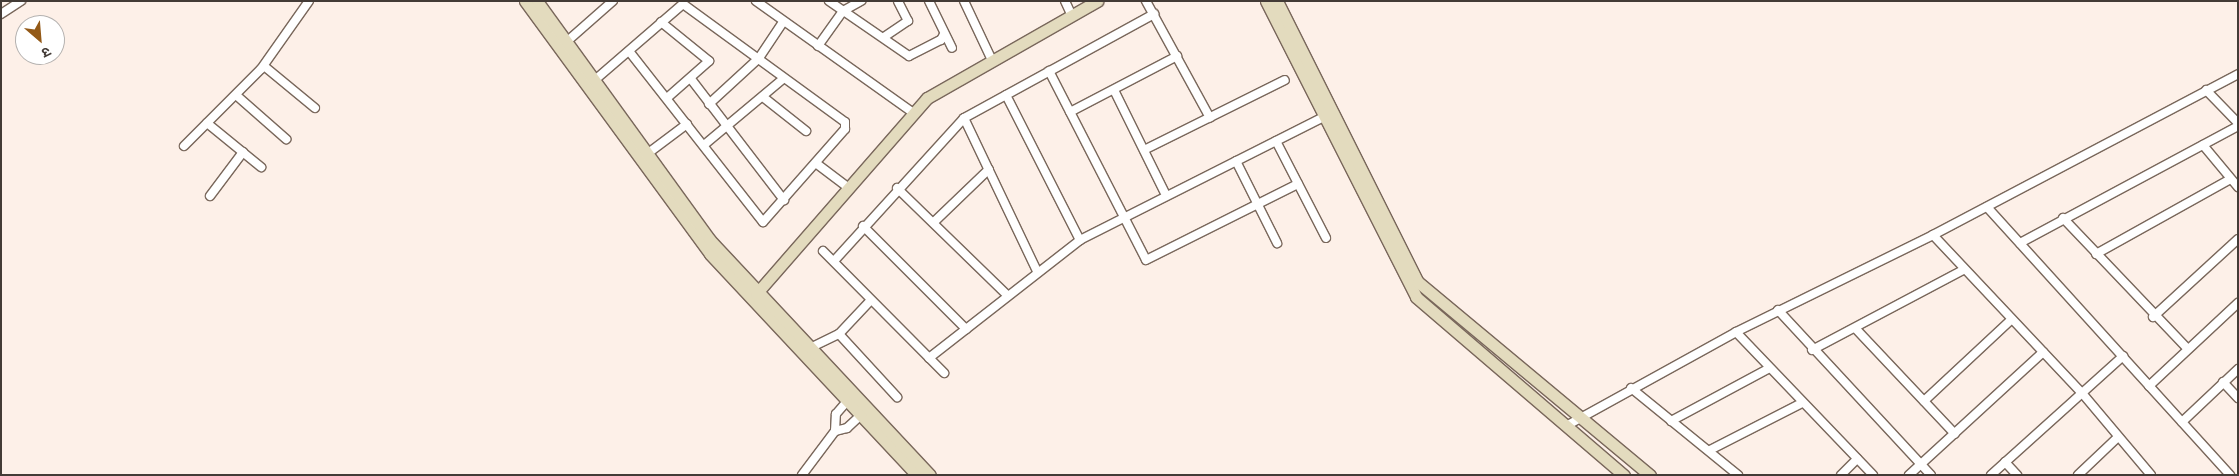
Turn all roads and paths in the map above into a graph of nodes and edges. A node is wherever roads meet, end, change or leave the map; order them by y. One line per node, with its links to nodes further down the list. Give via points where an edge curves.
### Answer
1 (21, 1): 18 (street)
2 (309, 1): 32 (street)
3 (525, 1): 25 (street)
4 (537, 1): 25 (street)
5 (613, 1): 25 (street)
6 (756, 1): 22 (street)
7 (829, 1): 17 (street)
8 (861, 1): 17 (street)
9 (898, 1): 24 (street, via 908,21)
10 (930, 1): 23 (street)
11 (964, 1): 31 (street)
12 (1065, 1): 19 (street)
13 (1096, 1): 19 (street)
14 (1146, 1): 20 (street)
15 (1266, 1): 49 (street)
16 (1277, 1): 124 (street, via 1418,282)
17 (843, 11): 24 (street); 26 (street)
18 (1, 14)
19 (1071, 14): 31 (street)
20 (1154, 14): 29 (street); 33 (street)
21 (661, 22): 28 (street); 30 (street, via 683,4); 37 (street, via 709,61)
22 (783, 22): 26 (street); 30 (street)
23 (944, 34): 24 (street, via 942,40 909,56); 27 (street)
24 (884, 37)
25 (562, 45): 36 (street); 94 (street, via 707,251)
26 (818, 46): 47 (street)
27 (952, 48)
28 (629, 51): 36 (street); 44 (street)
29 (1177, 56): 39 (street); 51 (street)
30 (759, 58): 35 (street); 45 (street)
31 (991, 58): 47 (street)
32 (264, 66): 41 (street); 46 (street)
33 (1049, 71): 42 (street); 48 (street)
34 (2238, 74): 40 (street)
35 (784, 78): 43 (street); 66 (street, via 846,122 845,128)
36 (596, 79): 64 (street)
37 (691, 79): 44 (street); 45 (street)
38 (1285, 80): 51 (street)
39 (1114, 90): 48 (street); 62 (street)
40 (2206, 90): 54 (street); 78 (street)
41 (236, 94): 52 (street); 57 (street)
42 (1006, 95): 50 (street); 86 (street)
43 (763, 97): 55 (street); 56 (street)
44 (667, 98): 53 (street)
45 (708, 104): 55 (street)
46 (315, 108)
47 (912, 112): 72 (street)
48 (1070, 112): 79 (street)
49 (1323, 117): 58 (street); 127 (street, via 1416,297)
50 (964, 118): 68 (street); 73 (street)
51 (1210, 118): 62 (street)
52 (207, 123): 61 (street); 63 (street)
53 (687, 124): 59 (street); 64 (street)
54 (2238, 124): 60 (street)
55 (726, 128): 59 (street); 76 (street)
56 (806, 131)
57 (286, 139)
58 (1276, 141): 65 (street); 70 (street)
59 (704, 145): 76 (street, via 763,222)
60 (2203, 145): 69 (street); 80 (street)
61 (184, 146)
62 (1144, 150): 75 (street)
63 (243, 152): 67 (street); 74 (street)
64 (647, 154): 94 (street, via 709,239)
65 (1236, 161): 75 (street); 77 (street)
66 (817, 164): 72 (street); 76 (street)
67 (261, 166)
68 (989, 170): 81 (street); 93 (street)
69 (2230, 179): 71 (street); 90 (street)
70 (1298, 184): 77 (street); 84 (street)
71 (2238, 186)
72 (848, 188): 94 (street)
73 (897, 188): 81 (street); 82 (street)
74 (210, 196)
75 (1166, 196): 79 (street)
76 (784, 200)
77 (1258, 204): 79 (street, via 1146,260); 87 (street)
78 (1987, 207): 83 (street); 88 (street)
79 (1122, 218): 86 (street)
80 (2064, 218): 88 (street); 90 (street)
81 (934, 222): 95 (street)
82 (863, 226): 91 (street); 101 (street)
83 (1933, 236): 92 (street); 98 (street)
84 (1326, 238)
85 (2238, 239): 99 (street)
86 (1080, 240): 93 (street)
87 (1277, 243)
88 (2020, 243): 109 (street)
89 (823, 251): 91 (street)
90 (2096, 254): 99 (street)
91 (834, 261): 96 (street)
92 (1963, 270): 100 (street); 102 (street)
93 (1037, 271): 95 (street)
94 (756, 294): 105 (street); 118 (street)
95 (1007, 295): 101 (street)
96 (870, 301): 104 (street); 110 (street)
97 (2238, 303): 106 (street)
98 (1778, 310): 103 (street); 107 (street)
99 (2154, 317): 106 (street)
100 (2012, 319): 108 (street); 121 (street)
101 (966, 329): 110 (street)
102 (1856, 329): 107 (street); 121 (street)
103 (1736, 332): 111 (street); 116 (street)
104 (839, 334): 105 (street); 119 (street)
105 (812, 347): 118 (street)
106 (2187, 348): 115 (street)
107 (1812, 350): 134 (street)
108 (2043, 352): 117 (street); 129 (street)
109 (2123, 356): 115 (street); 117 (street)
110 (929, 358): 113 (street)
111 (1770, 368): 122 (street); 125 (street)
112 (2238, 368): 114 (street)
113 (944, 372)
114 (2223, 382): 120 (street); 126 (street)
115 (2150, 386): 126 (street)
116 (1631, 388): 124 (street); 125 (street)
117 (2082, 393): 130 (street); 133 (street)
118 (851, 396): 123 (street); 128 (street, via 836,414)
119 (897, 397)
120 (2238, 398)
121 (1924, 402): 129 (street)
122 (1802, 403): 131 (street); 132 (street)
123 (865, 411): 128 (street, via 846,428); 138 (street); 139 (street)
124 (1576, 417): 127 (street); 141 (street)
125 (1671, 421): 131 (street)
126 (2182, 422): 135 (street)
127 (1566, 426): 140 (street)
128 (835, 431): 137 (street)
129 (1955, 434): 134 (street)
130 (2118, 437): 136 (street); 149 (street)
131 (1710, 450): 142 (street)
132 (1857, 459): 143 (street); 144 (street)
133 (2005, 462): 147 (street); 148 (street)
134 (1921, 464): 145 (street); 146 (street)
135 (2227, 472): 150 (street)
136 (2081, 474)
137 (802, 475)
138 (918, 475)
139 (930, 475)
140 (1624, 475)
141 (1650, 475)
142 (1738, 475)
143 (1841, 475)
144 (1872, 475)
145 (1909, 475)
146 (1931, 475)
147 (1991, 475)
148 (2017, 475)
149 (2151, 475)
150 (2218, 475)

